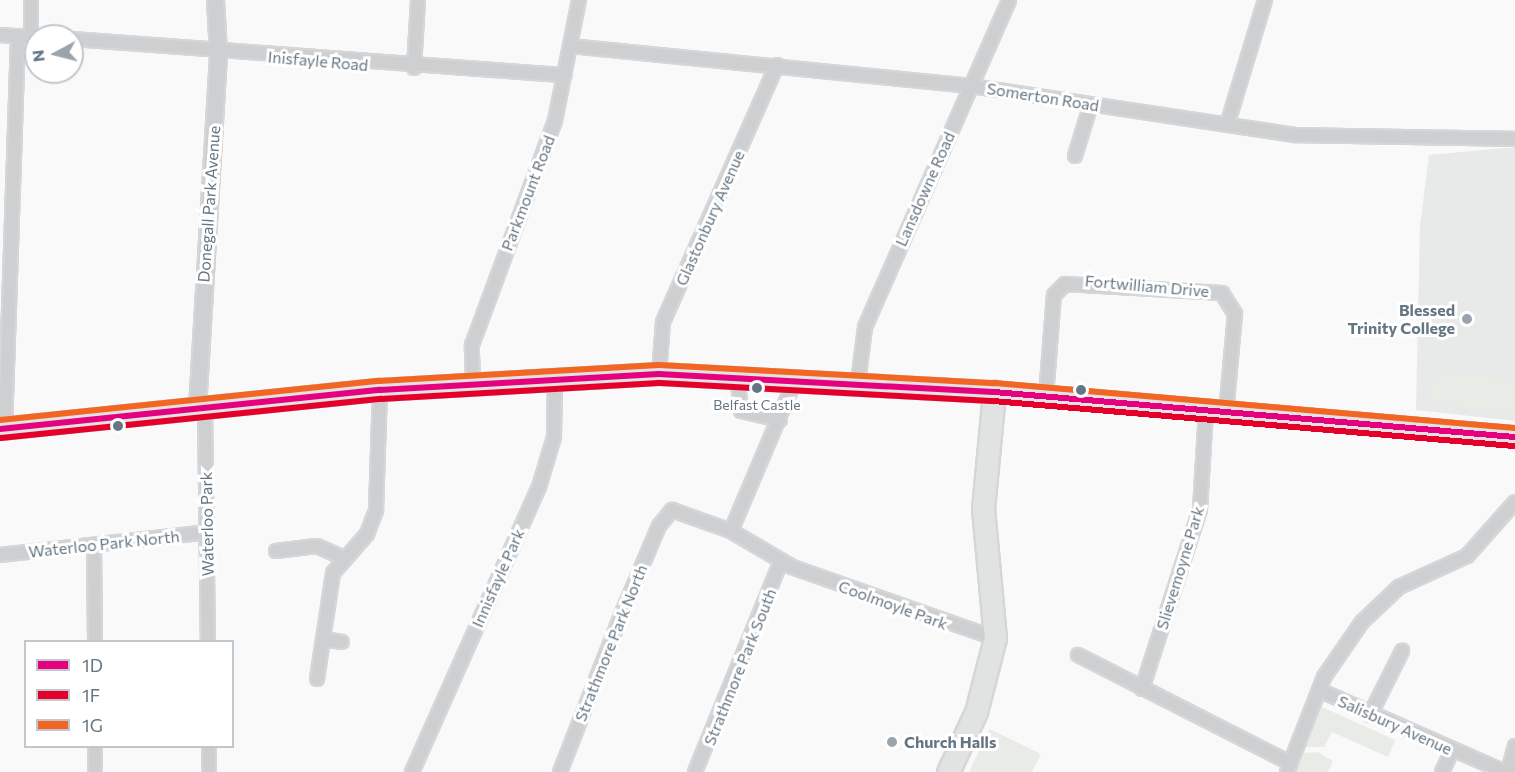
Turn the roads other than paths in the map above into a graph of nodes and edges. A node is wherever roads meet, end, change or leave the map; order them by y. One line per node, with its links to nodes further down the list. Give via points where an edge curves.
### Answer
1 (31, 0): 7 (street)
2 (215, 0): 12 (street, Donegall Park Avenue)
3 (418, 0): 14 (street)
4 (579, 0): 11 (street, Parkmount Road)
5 (1009, 0): 17 (street, Lansdowne Road)
6 (1265, 0): 19 (street)
7 (29, 24)
8 (0, 34): 9 (street)
9 (24, 37)
10 (84, 40): 12 (street, Inisfayle Road)
11 (570, 45): 13 (street, Somerton Road); 15 (street, Parkmount Road)
12 (218, 53): 14 (street, Inisfayle Road); 31 (street, Donegall Park Avenue)
13 (777, 65): 17 (street, Somerton Road); 22 (street, Glastonbury Avenue, via 663,322)
14 (414, 68): 15 (street, Inisfayle Road)
15 (565, 75): 26 (street, Parkmount Road, via 555,121 472,345)
16 (25, 84): 35 (street)
17 (971, 86): 18 (street, Somerton Road); 27 (street, Lansdowne Road, via 865,327)
18 (1090, 107): 19 (street, Somerton Road); 21 (street)
19 (1228, 122): 20 (street, Somerton Road, via 1296,135)
20 (1515, 139)
21 (1075, 156)
22 (659, 374): 23 (main road); 24 (main road)
23 (737, 376): 25 (main road); 34 (street, via 741,411)
24 (555, 377): 26 (main road); 64 (street, Innisfayle Park, via 554,436 539,487)
25 (796, 378): 27 (main road); 34 (street)
26 (473, 382): 28 (main road)
27 (858, 382): 29 (main road)
28 (380, 390): 31 (main road); 44 (street, via 376,510 367,534)
29 (994, 392): 30 (main road); 46 (highway, via 983,509)
30 (1046, 396): 32 (main road); 33 (street, Fortwilliam Drive, via 1054,295 1065,284 1222,293 1235,314)
31 (201, 407): 35 (main road); 40 (street, Waterloo Park)
32 (1206, 410): 33 (main road); 54 (street, Slievemoyne Park, via 1200,509)
33 (1226, 412): 36 (main road)
34 (780, 420): 39 (street)
35 (3, 429)
36 (1515, 437)
37 (1515, 502): 55 (street, via 1467,556 1399,587 1378,604 1334,659)
38 (666, 515): 39 (street, Coolmoyle Park, via 677,510); 65 (street, Strathmore Park North)
39 (731, 531): 45 (street, Coolmoyle Park)
40 (207, 532): 41 (street, Waterloo Park North); 49 (street, Waterloo Park)
41 (94, 546): 43 (street, Waterloo Park North); 48 (street)
42 (276, 551): 44 (street, via 293,555 317,546)
43 (0, 555)
44 (342, 557): 47 (street, via 328,590)
45 (787, 564): 46 (street, Coolmoyle Park); 66 (street, Strathmore Park South)
46 (994, 638): 67 (highway, via 976,712)
47 (323, 639): 50 (street); 53 (street)
48 (95, 640)
49 (208, 640)
50 (342, 642)
51 (1402, 651): 56 (street)
52 (1078, 655): 54 (street)
53 (317, 679)
54 (1142, 688): 61 (street)
55 (1319, 690): 56 (street, Salisbury Avenue); 61 (street)
56 (1370, 716): 60 (street, Salisbury Avenue)
57 (1515, 746): 69 (street)
58 (95, 748): 62 (street)
59 (209, 748): 63 (street)
60 (1452, 751): 68 (street); 69 (street, Salisbury Avenue)
61 (1289, 768)
62 (95, 772)
63 (209, 772)
64 (412, 772)
65 (560, 772)
66 (695, 772)
67 (948, 772)
68 (1442, 772)
69 (1506, 772)

